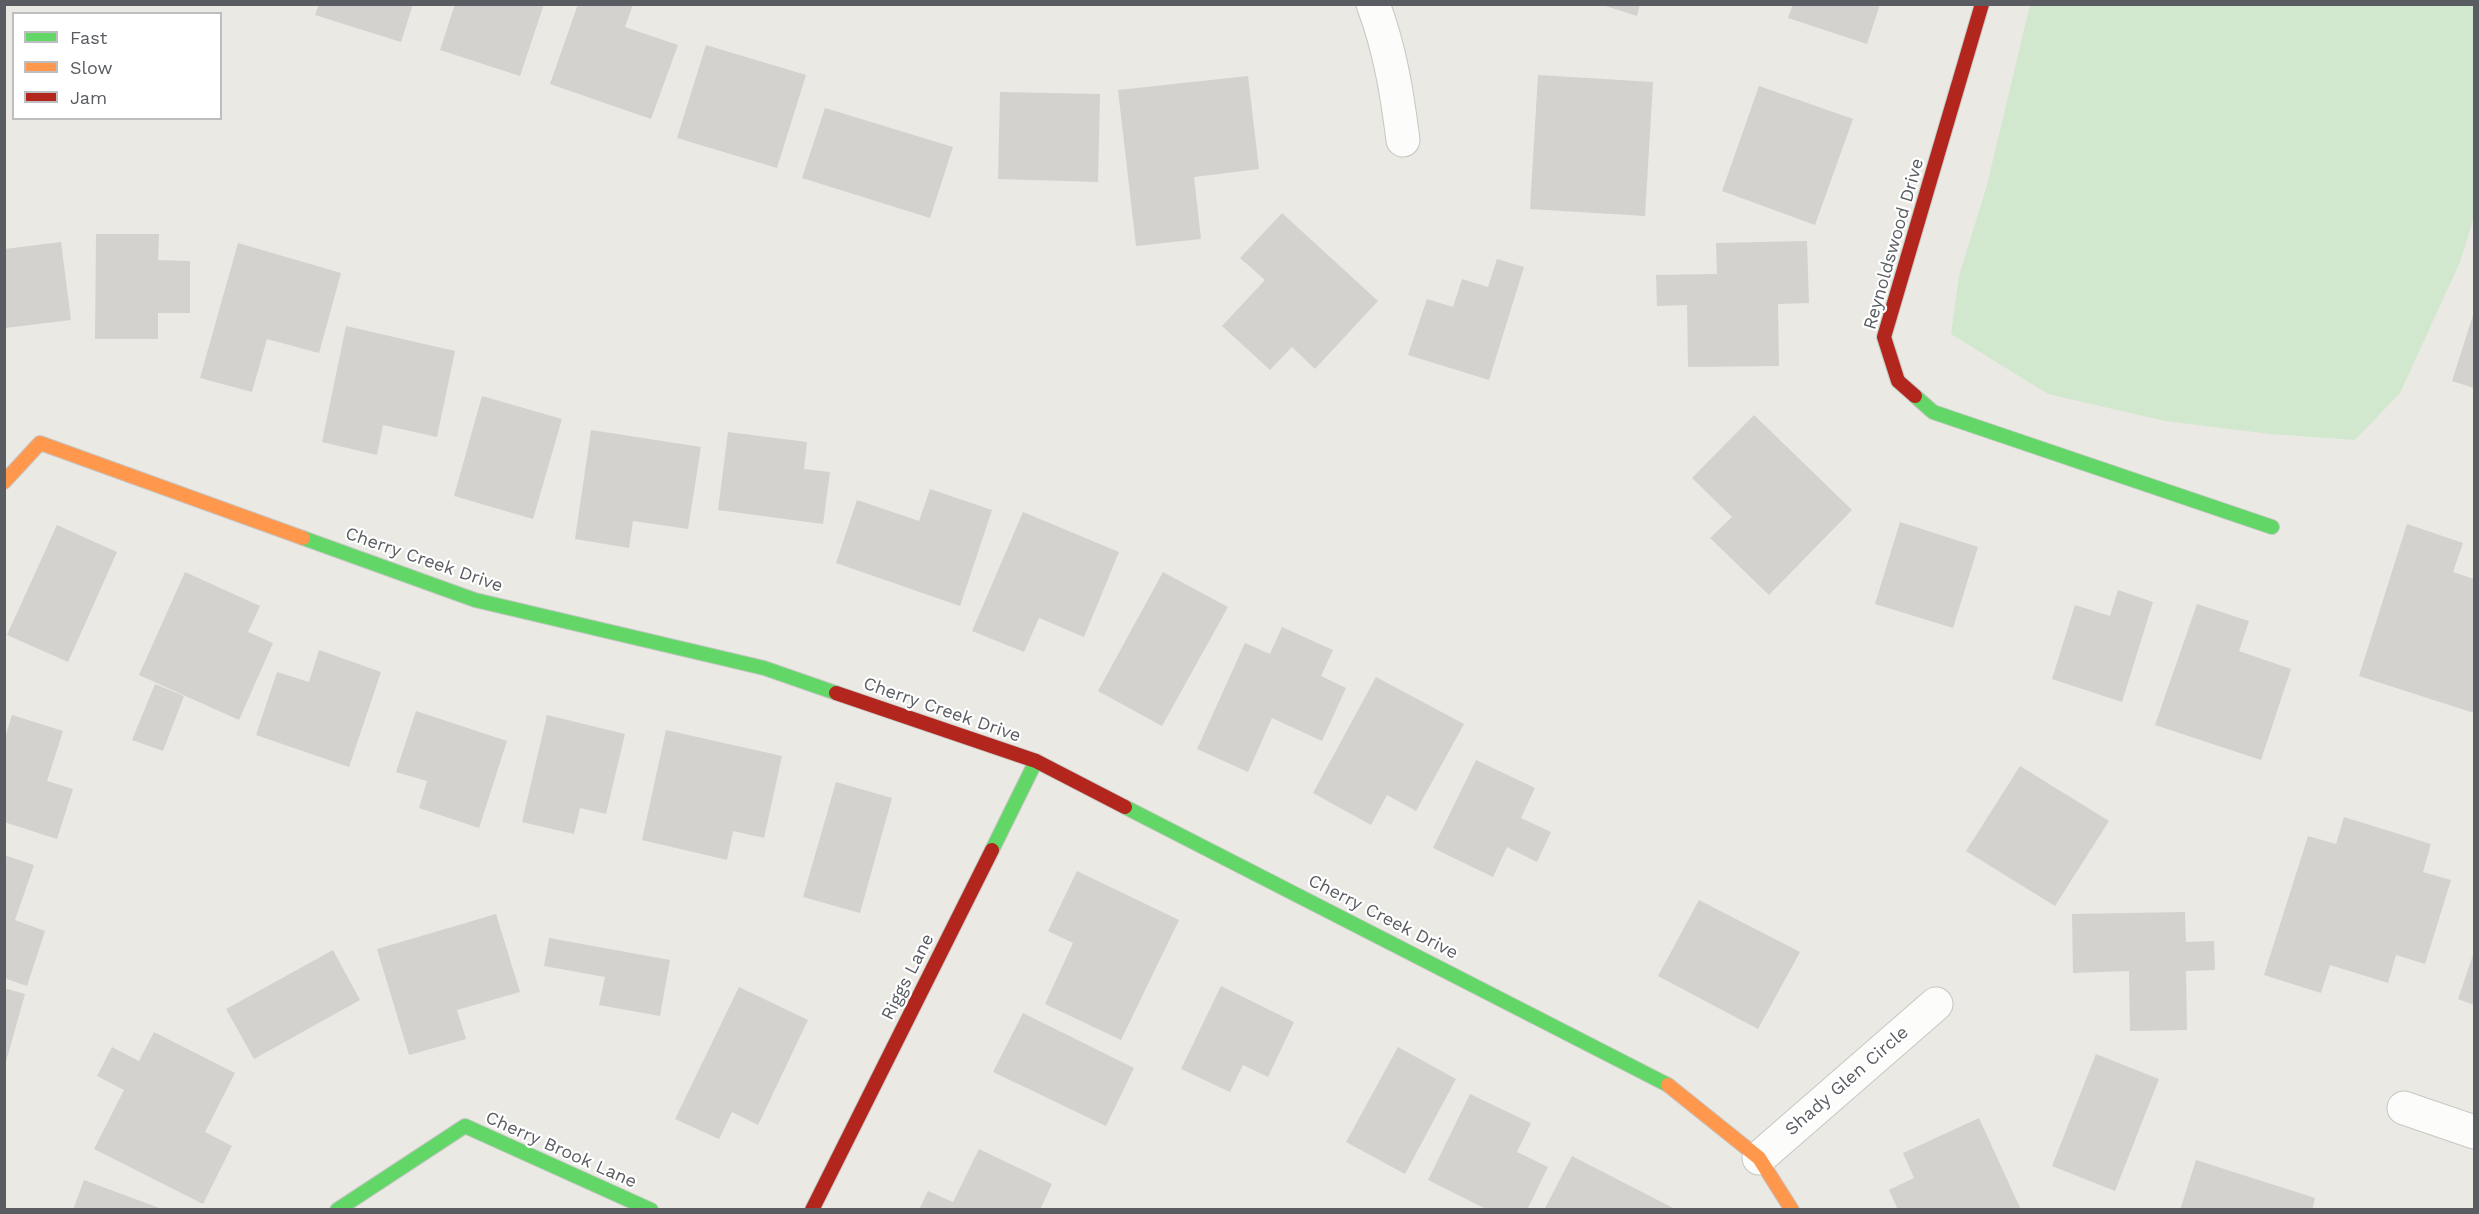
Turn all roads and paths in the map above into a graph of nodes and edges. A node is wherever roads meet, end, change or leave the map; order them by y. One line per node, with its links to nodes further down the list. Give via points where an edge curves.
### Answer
1 (1373, 4): 3 (street, via 1387,42)
2 (1982, 4): 5 (street, Reynoldswood Drive, via 1884,337 1898,381 1932,412)
3 (1403, 140)
4 (4, 482): 6 (street, Cherry Creek Drive, via 40,443 475,600 764,668)
5 (2272, 527)
6 (1036, 761): 10 (street, Cherry Creek Drive, via 1661,1078); 13 (street, Riggs Lane)
7 (1936, 1004): 10 (street, Shady Glen Circle)
8 (2404, 1108): 9 (street)
9 (2475, 1132)
10 (1758, 1158): 14 (street, Cherry Creek Drive)
11 (337, 1209): 12 (street, Cherry Brook Lane, via 465,1126)
12 (651, 1209)
13 (813, 1209)
14 (1792, 1209)

